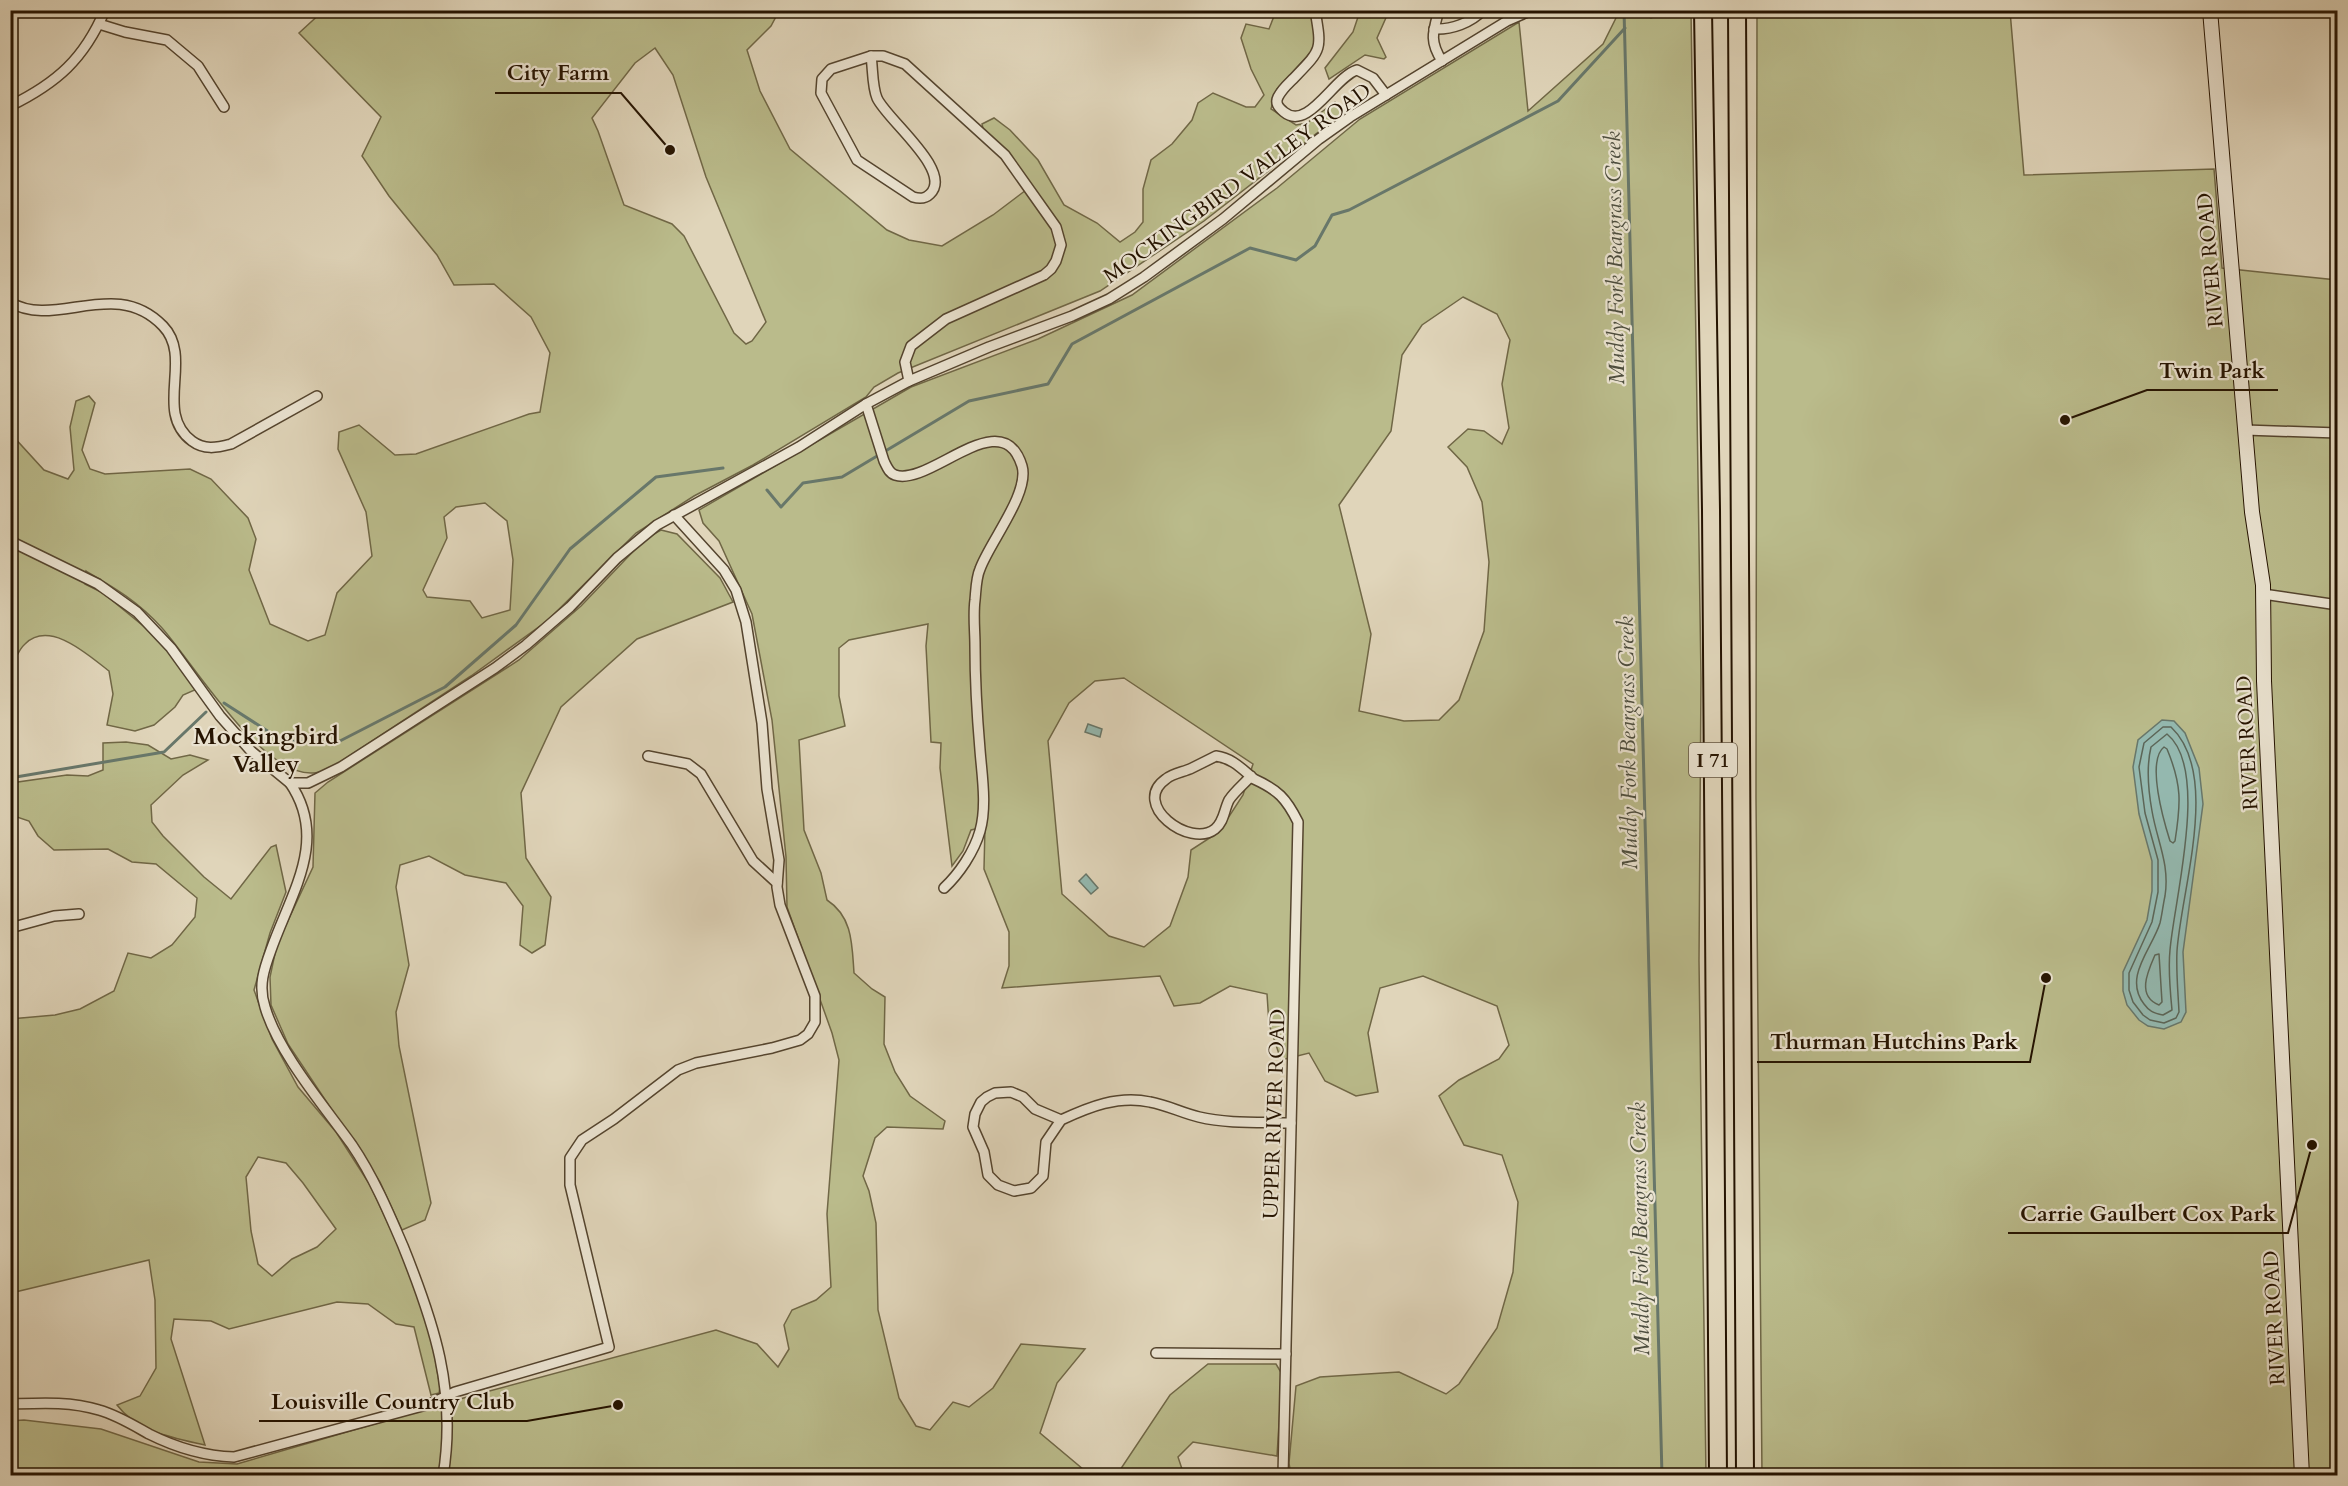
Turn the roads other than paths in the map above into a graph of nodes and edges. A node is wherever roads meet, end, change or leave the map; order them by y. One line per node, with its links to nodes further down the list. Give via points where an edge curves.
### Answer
1 (105, 10): 9 (street)
2 (1315, 10): 13 (street, via 1320,34 1318,52 1281,92 1278,106 1293,117 1307,114 1348,73 1357,70 1373,78)
3 (1439, 10): 10 (street)
4 (1483, 10): 10 (street, via 1453,28)
5 (1532, 10): 12 (street, MOCKINGBIRD VALLEY ROAD)
6 (1703, 10): 41 (highway, I 71)
7 (1737, 10): 42 (highway, I 71)
8 (2210, 10): 20 (street, RIVER ROAD)
9 (99, 24): 14 (street, via 77,59 58,78); 15 (street, via 167,40 198,66)
10 (1434, 29): 12 (street, via 1434,49)
11 (871, 56): 11 (street, via 831,69 822,79 821,93 857,160 913,197 928,196 935,187 930,163 885,112 876,96); 17 (street, via 905,64 1005,155 1060,236 1056,261 1044,275 946,319 911,346 905,362)
12 (1442, 61): 13 (street, MOCKINGBIRD VALLEY ROAD)
13 (1386, 95): 17 (street, MOCKINGBIRD VALLEY ROAD, via 1319,139 1144,278 1072,316)
14 (10, 106)
15 (224, 107)
16 (10, 302): 18 (street, via 34,309 122,304 153,317 165,328 175,348 177,421 186,437 201,446 218,448 231,444)
17 (909, 381): 19 (street, MOCKINGBIRD VALLEY ROAD)
18 (317, 396)
19 (866, 404): 22 (street, MOCKINGBIRD VALLEY ROAD, via 799,447); 30 (street, via 882,455 895,475 914,475 983,442 993,441 1009,447 1022,466 1018,497 978,572 974,603 983,807 980,831 966,859)
20 (2245, 430): 21 (street); 24 (street, RIVER ROAD)
21 (2337, 433)
22 (674, 515): 28 (street, MOCKINGBIRD VALLEY ROAD, via 637,540 545,629 495,668 341,767 308,783); 29 (street, via 724,570 744,612 762,723 778,860)
23 (10, 541): 28 (street, via 99,584 137,612 171,648 232,731)
24 (2263, 594): 25 (street); 43 (street, RIVER ROAD)
25 (2337, 605)
26 (648, 756): 29 (street, via 688,764 701,774 753,861)
27 (1251, 776): 27 (street, UPPER RIVER ROAD, via 1238,764 1216,756 1165,779 1155,802 1164,820 1196,834 1206,833 1221,822 1229,801); 34 (street, UPPER RIVER ROAD, via 1288,802 1298,822)
28 (290, 783): 37 (street, via 308,825 305,861 263,972 265,1007 279,1038 369,1173 394,1225 432,1320)
29 (777, 883): 37 (street, via 785,921 815,996 817,1009 812,1029 795,1043 678,1070 582,1140 570,1158 570,1185 609,1347)
30 (944, 888)
31 (79, 914): 32 (street, via 54,916)
32 (10, 928)
33 (1060, 1120): 33 (street, via 1016,1093 995,1093 981,1102 973,1127 984,1152 988,1175 998,1185 1014,1191 1031,1188 1043,1176 1046,1142); 34 (street, via 1098,1104 1135,1100 1198,1117)
34 (1292, 1123): 36 (street, UPPER RIVER ROAD)
35 (1156, 1353): 36 (street)
36 (1286, 1354): 40 (street, UPPER RIVER ROAD)
37 (446, 1397): 38 (street, via 234,1457 183,1449 81,1405); 39 (street)
38 (10, 1404)
39 (443, 1476)
40 (1283, 1476)
41 (1718, 1476)
42 (1745, 1476)
43 (2302, 1476)

